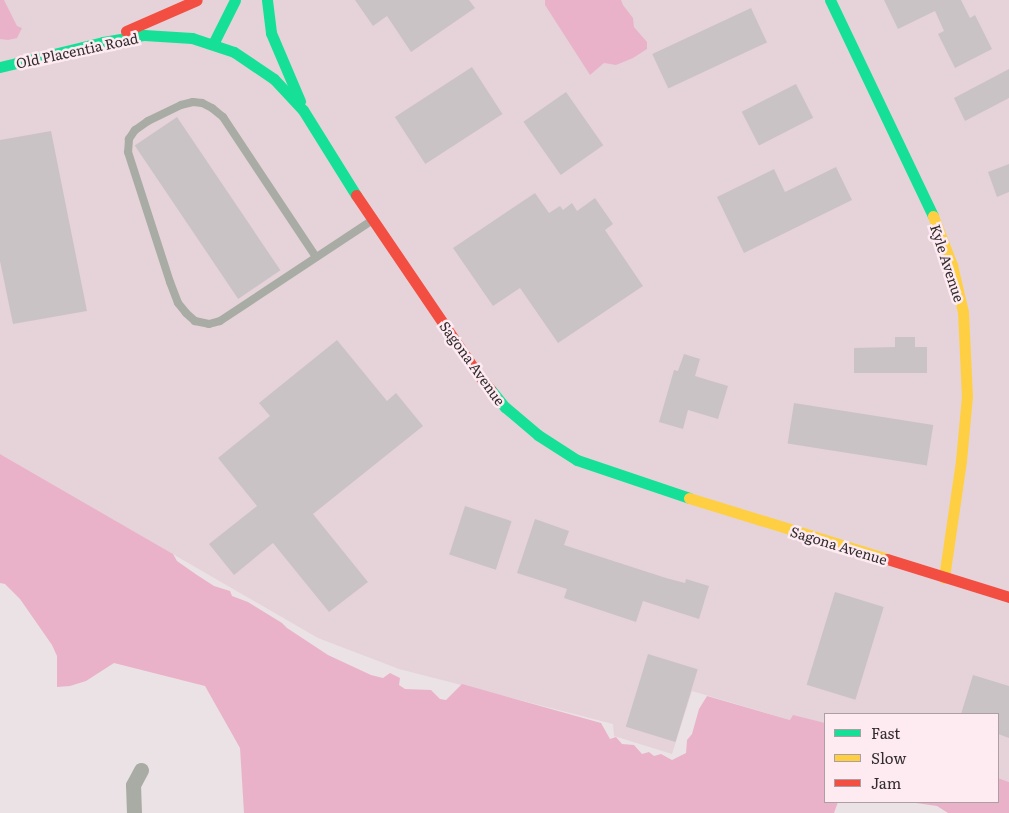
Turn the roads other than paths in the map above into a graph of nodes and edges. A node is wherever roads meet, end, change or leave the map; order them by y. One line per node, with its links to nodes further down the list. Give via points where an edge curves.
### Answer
1 (197, 0): 5 (main road)
2 (235, 0): 6 (main road)
3 (267, 0): 8 (main road, via 272,33)
4 (830, 0): 11 (main road, Kyle Avenue, via 939,229 963,312 967,396)
5 (103, 42): 6 (main road, Old Placentia Road, via 156,35 180,36); 7 (main road, Old Placentia Road)
6 (213, 44): 8 (main road, Sagona Avenue, via 264,70)
7 (0, 66)
8 (303, 110): 9 (main road, Sagona Avenue)
9 (373, 220): 10 (lane); 11 (main road, Sagona Avenue, via 482,379 505,407 538,435 577,460)
10 (316, 257): 10 (lane, via 220,321 209,324 195,321 178,303 170,282 128,152 129,139 148,121 181,105 193,102 212,108 223,117)
11 (944, 578): 12 (main road, Sagona Avenue)
12 (1009, 597)
13 (141, 770): 14 (street, via 133,785)
14 (134, 813)

